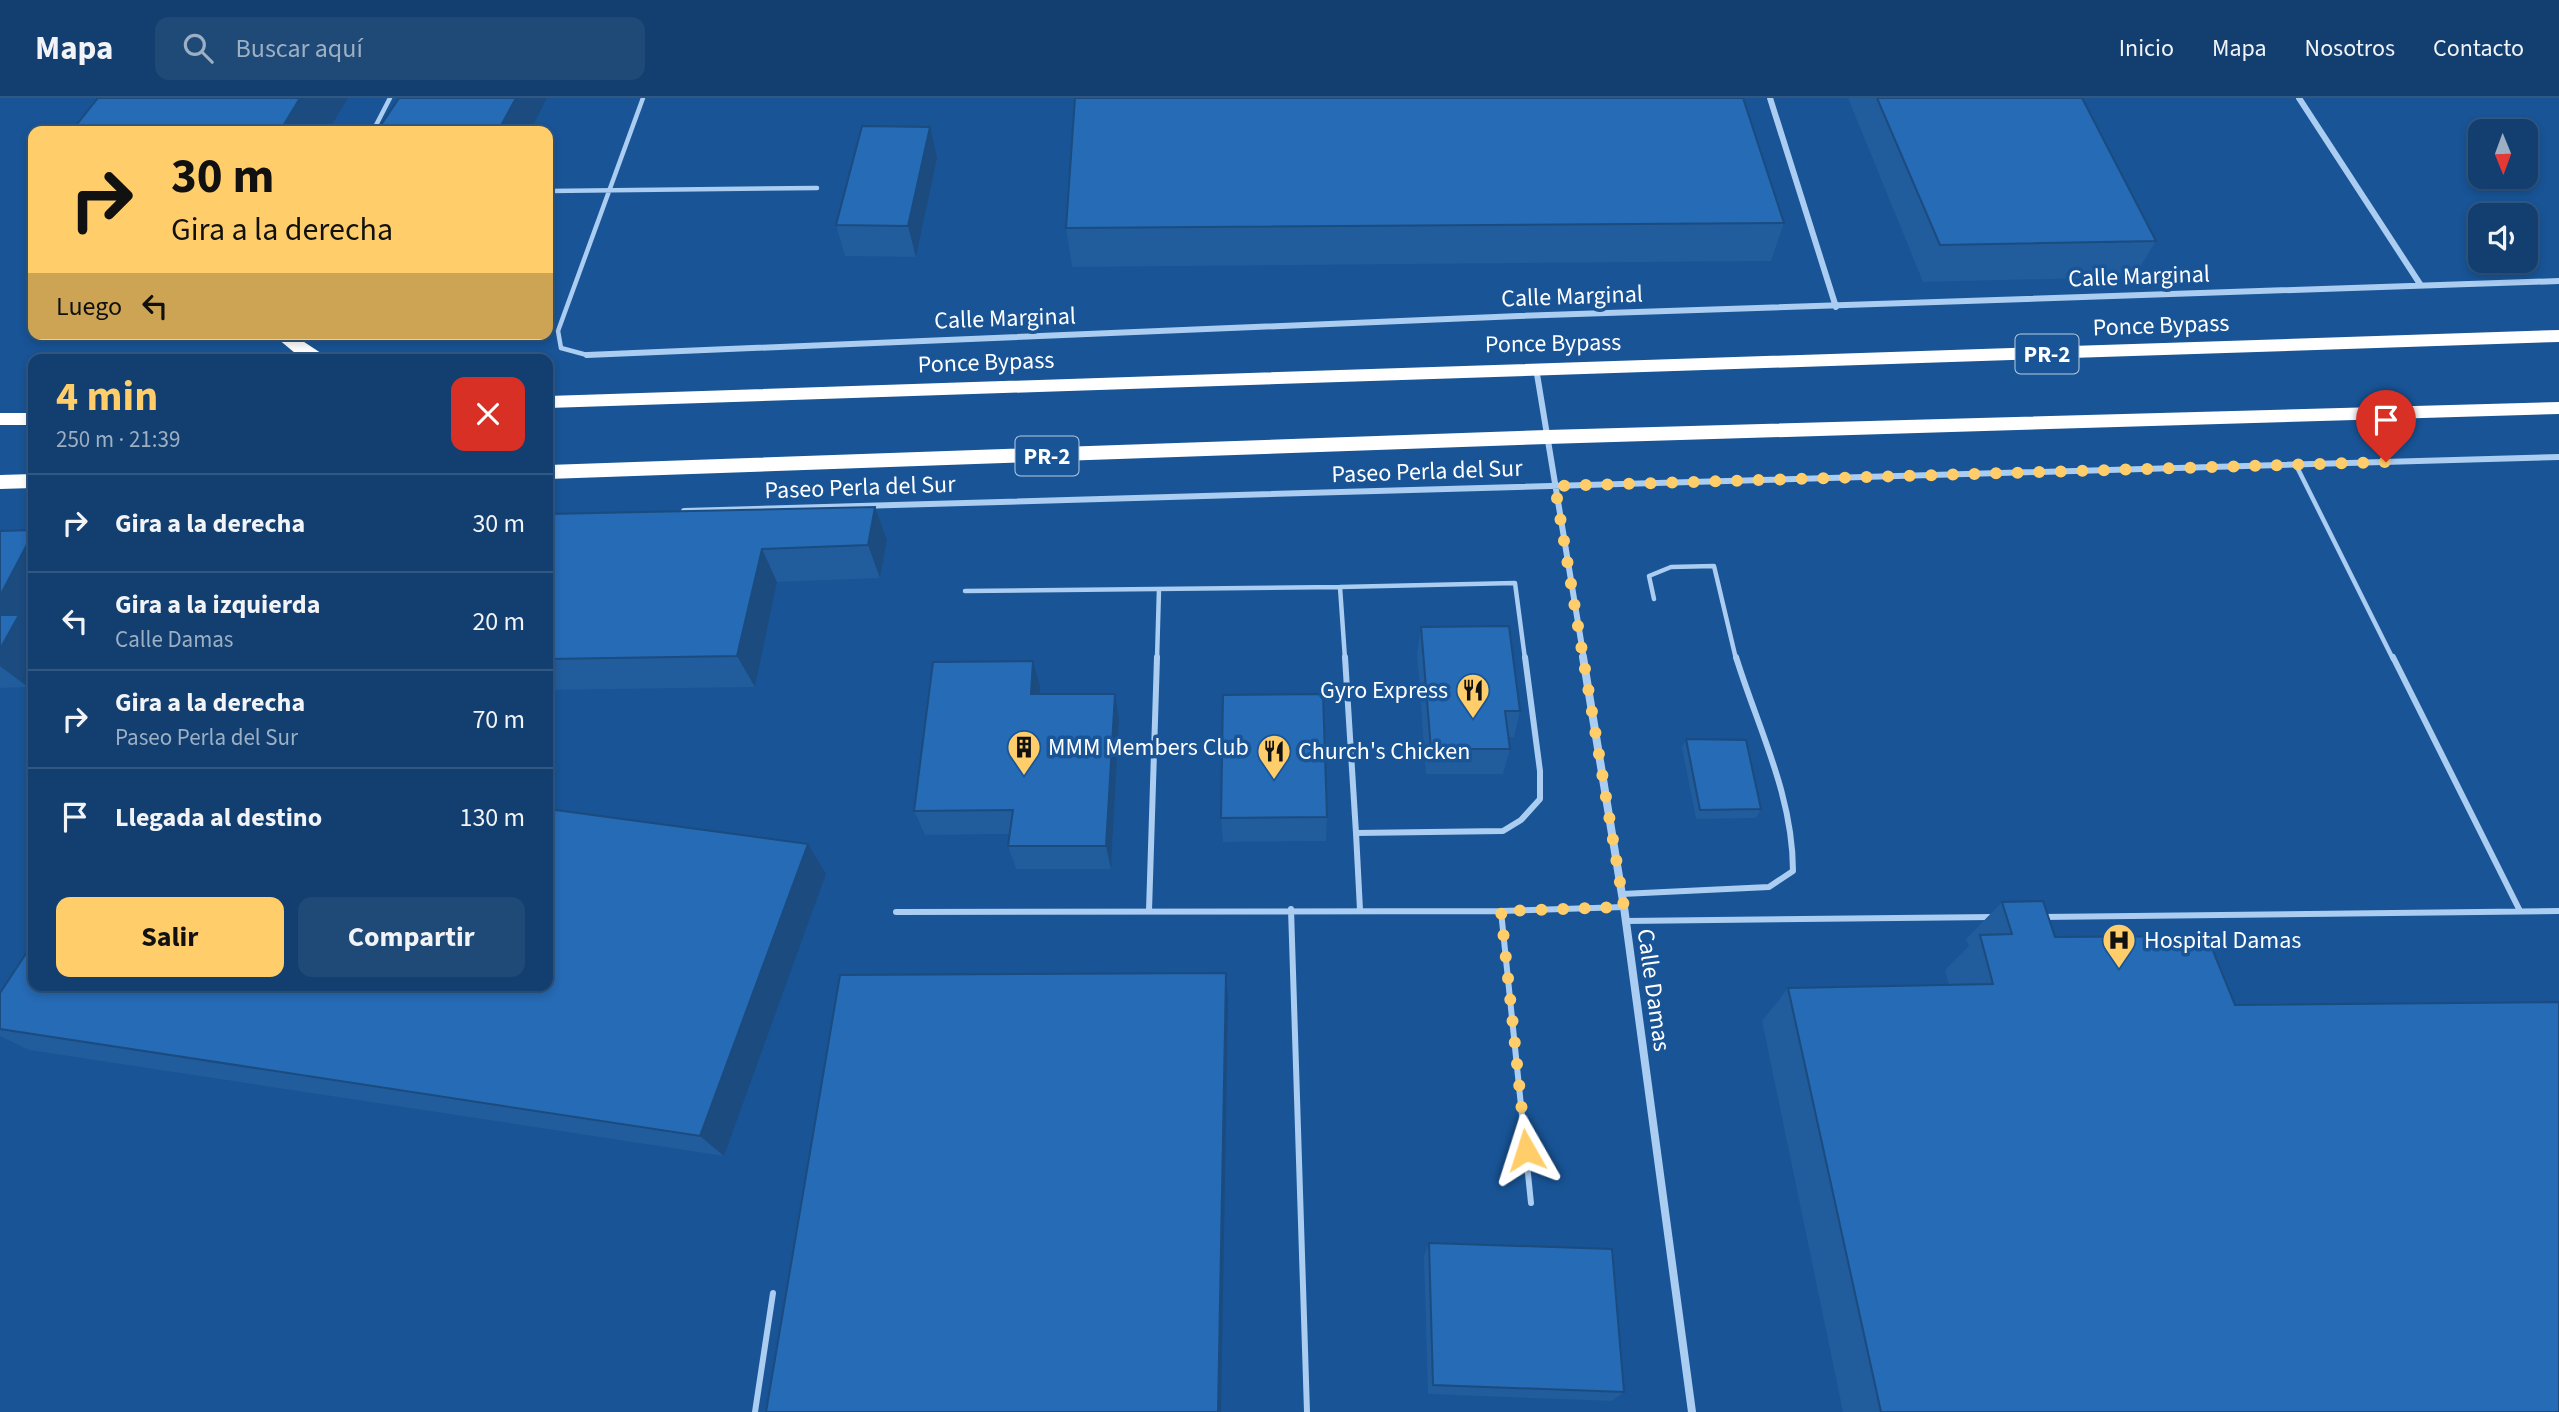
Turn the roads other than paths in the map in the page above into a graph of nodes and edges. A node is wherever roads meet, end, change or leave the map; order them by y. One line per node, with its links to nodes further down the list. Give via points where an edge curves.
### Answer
1 (390, 98): 5 (lane)
2 (643, 98): 7 (lane)
3 (1770, 98): 11 (street)
4 (2299, 98): 10 (street)
5 (376, 126)
6 (817, 188): 7 (lane)
7 (609, 190): 8 (lane); 15 (lane, via 558,331 561,348)
8 (553, 191)
9 (2559, 281): 10 (street, Calle Marginal)
10 (2420, 284): 11 (street, Calle Marginal)
11 (1836, 307): 15 (street, Calle Marginal)
12 (2559, 336): 16 (highway, Ponce Bypass / PR-2, via 1791,363)
13 (288, 340): 14 (highway)
14 (307, 354)
15 (587, 355)
16 (1536, 367): 17 (highway, Ponce Bypass / PR-2); 21 (street, Calle Damas)
17 (553, 402)
18 (2559, 408): 21 (highway, PR-2)
19 (0, 419): 20 (highway)
20 (28, 419)
21 (1547, 437): 24 (highway, PR-2); 27 (street, Calle Damas)
22 (2559, 457): 23 (street, Paseo Perla del Sur)
23 (2296, 465): 27 (street, Paseo Perla del Sur); 40 (lane)
24 (553, 472)
25 (28, 481): 26 (highway)
26 (0, 482)
27 (1555, 486): 28 (street, Paseo Perla del Sur); 34 (street, Calle Damas)
28 (674, 511)
29 (1340, 587): 30 (lane); 33 (lane); 33 (lane, via 1515,583 1540,771 1540,799 1503,831)
30 (1159, 589): 31 (lane); 38 (lane)
31 (965, 592)
32 (1654, 599): 34 (lane, via 1649,576 1671,567 1714,566 1739,668 1767,741 1795,848 1793,871 1769,887)
33 (1356, 833): 37 (lane)
34 (1622, 894): 35 (street, Calle Damas)
35 (1624, 907): 39 (lane); 45 (street, Calle Damas)
36 (1292, 909): 37 (lane); 38 (lane); 49 (lane)
37 (1360, 910): 39 (lane)
38 (1149, 911): 42 (lane)
39 (1501, 911): 46 (lane)
40 (2520, 911): 41 (lane); 44 (lane)
41 (2559, 911)
42 (896, 912)
43 (2003, 917): 45 (lane)
44 (2031, 917)
45 (1626, 921): 50 (street, Calle Damas)
46 (1531, 1203)
47 (773, 1293): 48 (lane)
48 (755, 1412)
49 (1307, 1412)
50 (1692, 1412)

